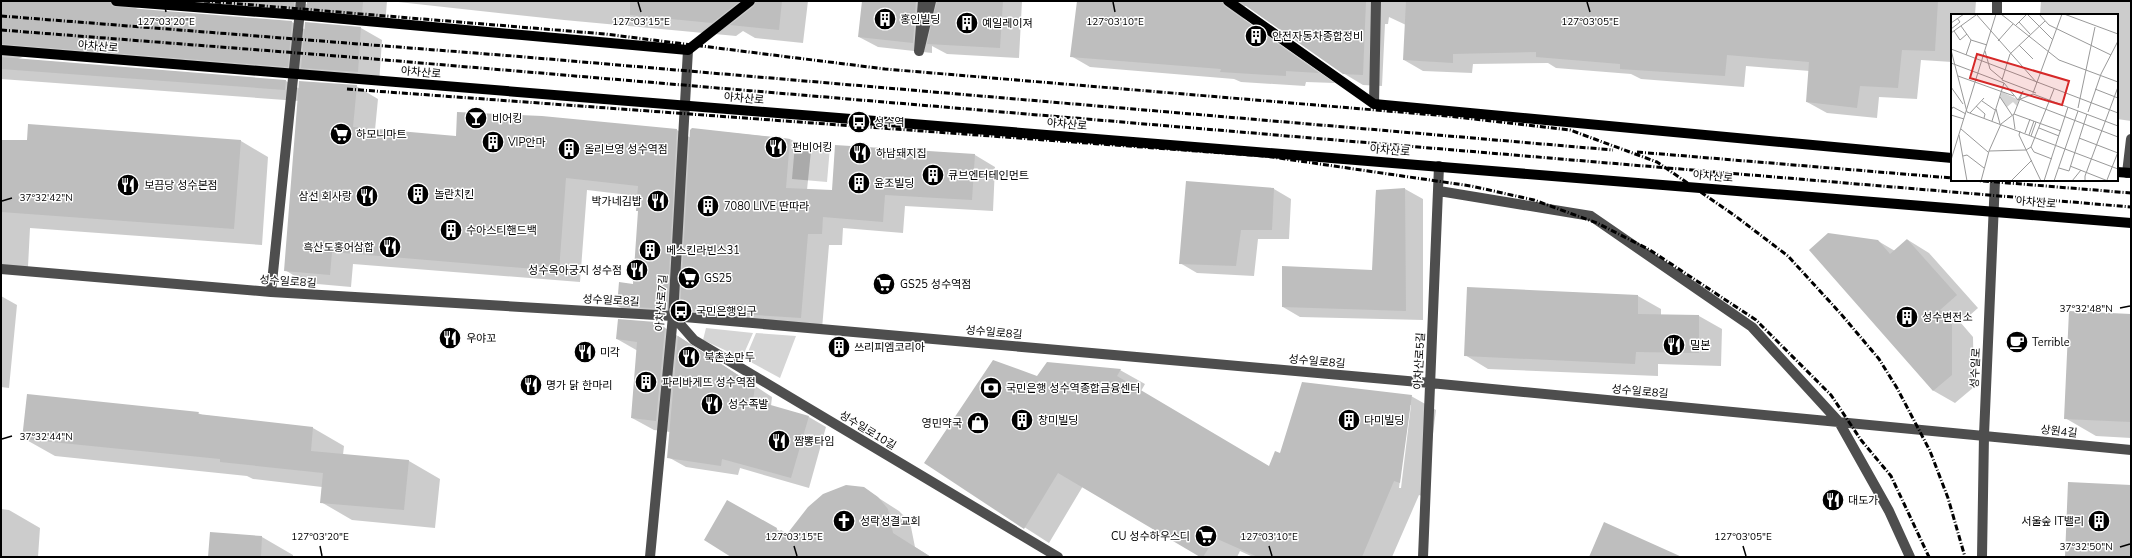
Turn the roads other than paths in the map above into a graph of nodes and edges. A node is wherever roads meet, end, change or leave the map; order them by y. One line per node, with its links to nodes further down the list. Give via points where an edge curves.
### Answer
1 (116, 1): 10 (main road)
2 (301, 1): 10 (street)
3 (750, 1): 12 (main road)
4 (923, 1): 5 (street, via 919,51)
5 (931, 1)
6 (1228, 1): 14 (main road)
7 (1376, 1): 14 (street)
8 (1997, 1): 9 (street)
9 (1997, 14)
10 (300, 15): 12 (main road); 13 (street)
11 (1, 50): 13 (main road, 아차산로)
12 (688, 50): 15 (street, 아차산로7길)
13 (292, 73): 15 (main road, 아차산로); 25 (street)
14 (1374, 104): 17 (main road)
15 (685, 106): 18 (main road, 아차산로); 26 (street, 아차산로7길)
16 (2131, 139): 19 (street)
17 (1951, 158)
18 (1439, 166): 21 (street, 아차산로5길); 22 (main road, 아차산로)
19 (2125, 173)
20 (1995, 181): 22 (street, 성수일로)
21 (1439, 191): 27 (street, 아차산로5길); 28 (street, via 1591,216 1752,327)
22 (1994, 211): 23 (main road, 아차산로); 29 (street, 성수일로)
23 (2131, 223)
24 (1, 269): 25 (street, 성수일로8길)
25 (271, 292): 26 (street, 성수일로8길)
26 (673, 316): 27 (street, 성수일로8길); 31 (street, 아차산로7길); 32 (street, 성수일로10길, via 694,340)
27 (1430, 383): 28 (street, 성수일로8길); 33 (street, 아차산로5길)
28 (1839, 422): 29 (street, 성수일로8길); 34 (street, via 1889,511)
29 (1984, 435): 30 (street, 상원4길); 35 (street, 성수일로)
30 (2131, 450)
31 (650, 557)
32 (1058, 557)
33 (1423, 557)
34 (1910, 557)
35 (1982, 557)

